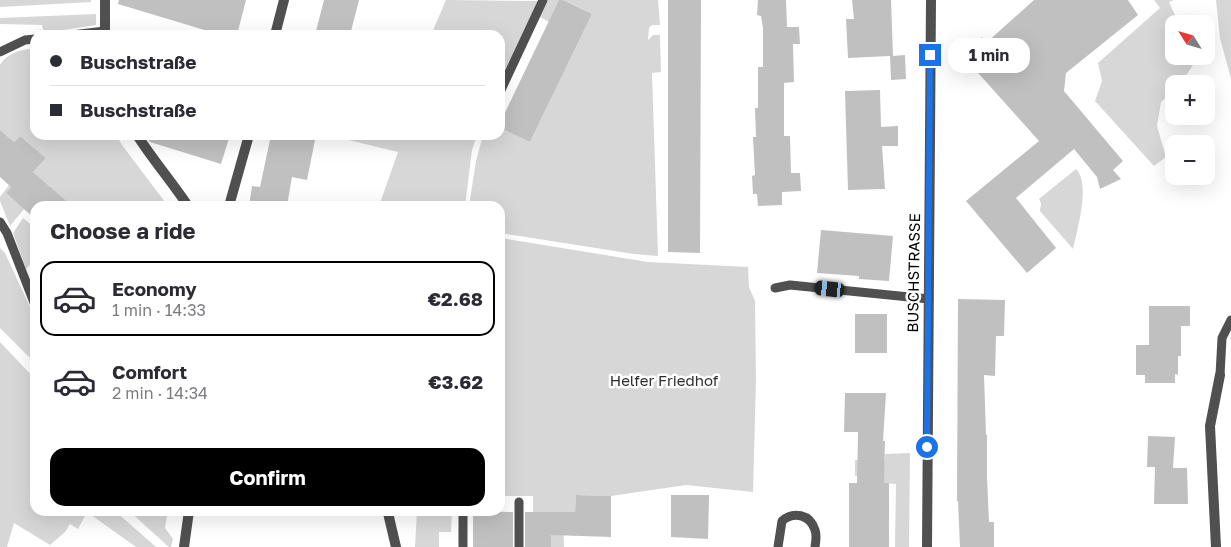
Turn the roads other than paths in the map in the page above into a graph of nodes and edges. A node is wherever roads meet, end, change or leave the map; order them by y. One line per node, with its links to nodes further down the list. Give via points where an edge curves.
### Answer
1 (105, 0): 5 (street)
2 (284, 0): 6 (street)
3 (543, 0): 9 (lane)
4 (931, 0): 17 (street, BUSCHSTRASSE)
5 (105, 30)
6 (276, 30)
7 (30, 39): 8 (lane)
8 (0, 52)
9 (505, 81)
10 (141, 140): 12 (street)
11 (247, 140): 13 (street)
12 (185, 201)
13 (231, 201)
14 (0, 222): 16 (lane)
15 (774, 288): 17 (lane, via 790,285)
16 (30, 292)
17 (928, 298): 30 (street, BUSCHSTRASSE)
18 (1231, 320): 19 (lane, via 1222,338)
19 (1220, 375): 31 (street, via 1210,426)
20 (519, 502): 27 (lane)
21 (188, 516): 24 (street)
22 (389, 516): 25 (street)
23 (462, 516): 26 (lane)
24 (184, 547)
25 (396, 547)
26 (463, 547)
27 (519, 547)
28 (778, 547): 29 (lane, via 782,521 796,514 813,524)
29 (815, 547)
30 (927, 547)
31 (1216, 547)

